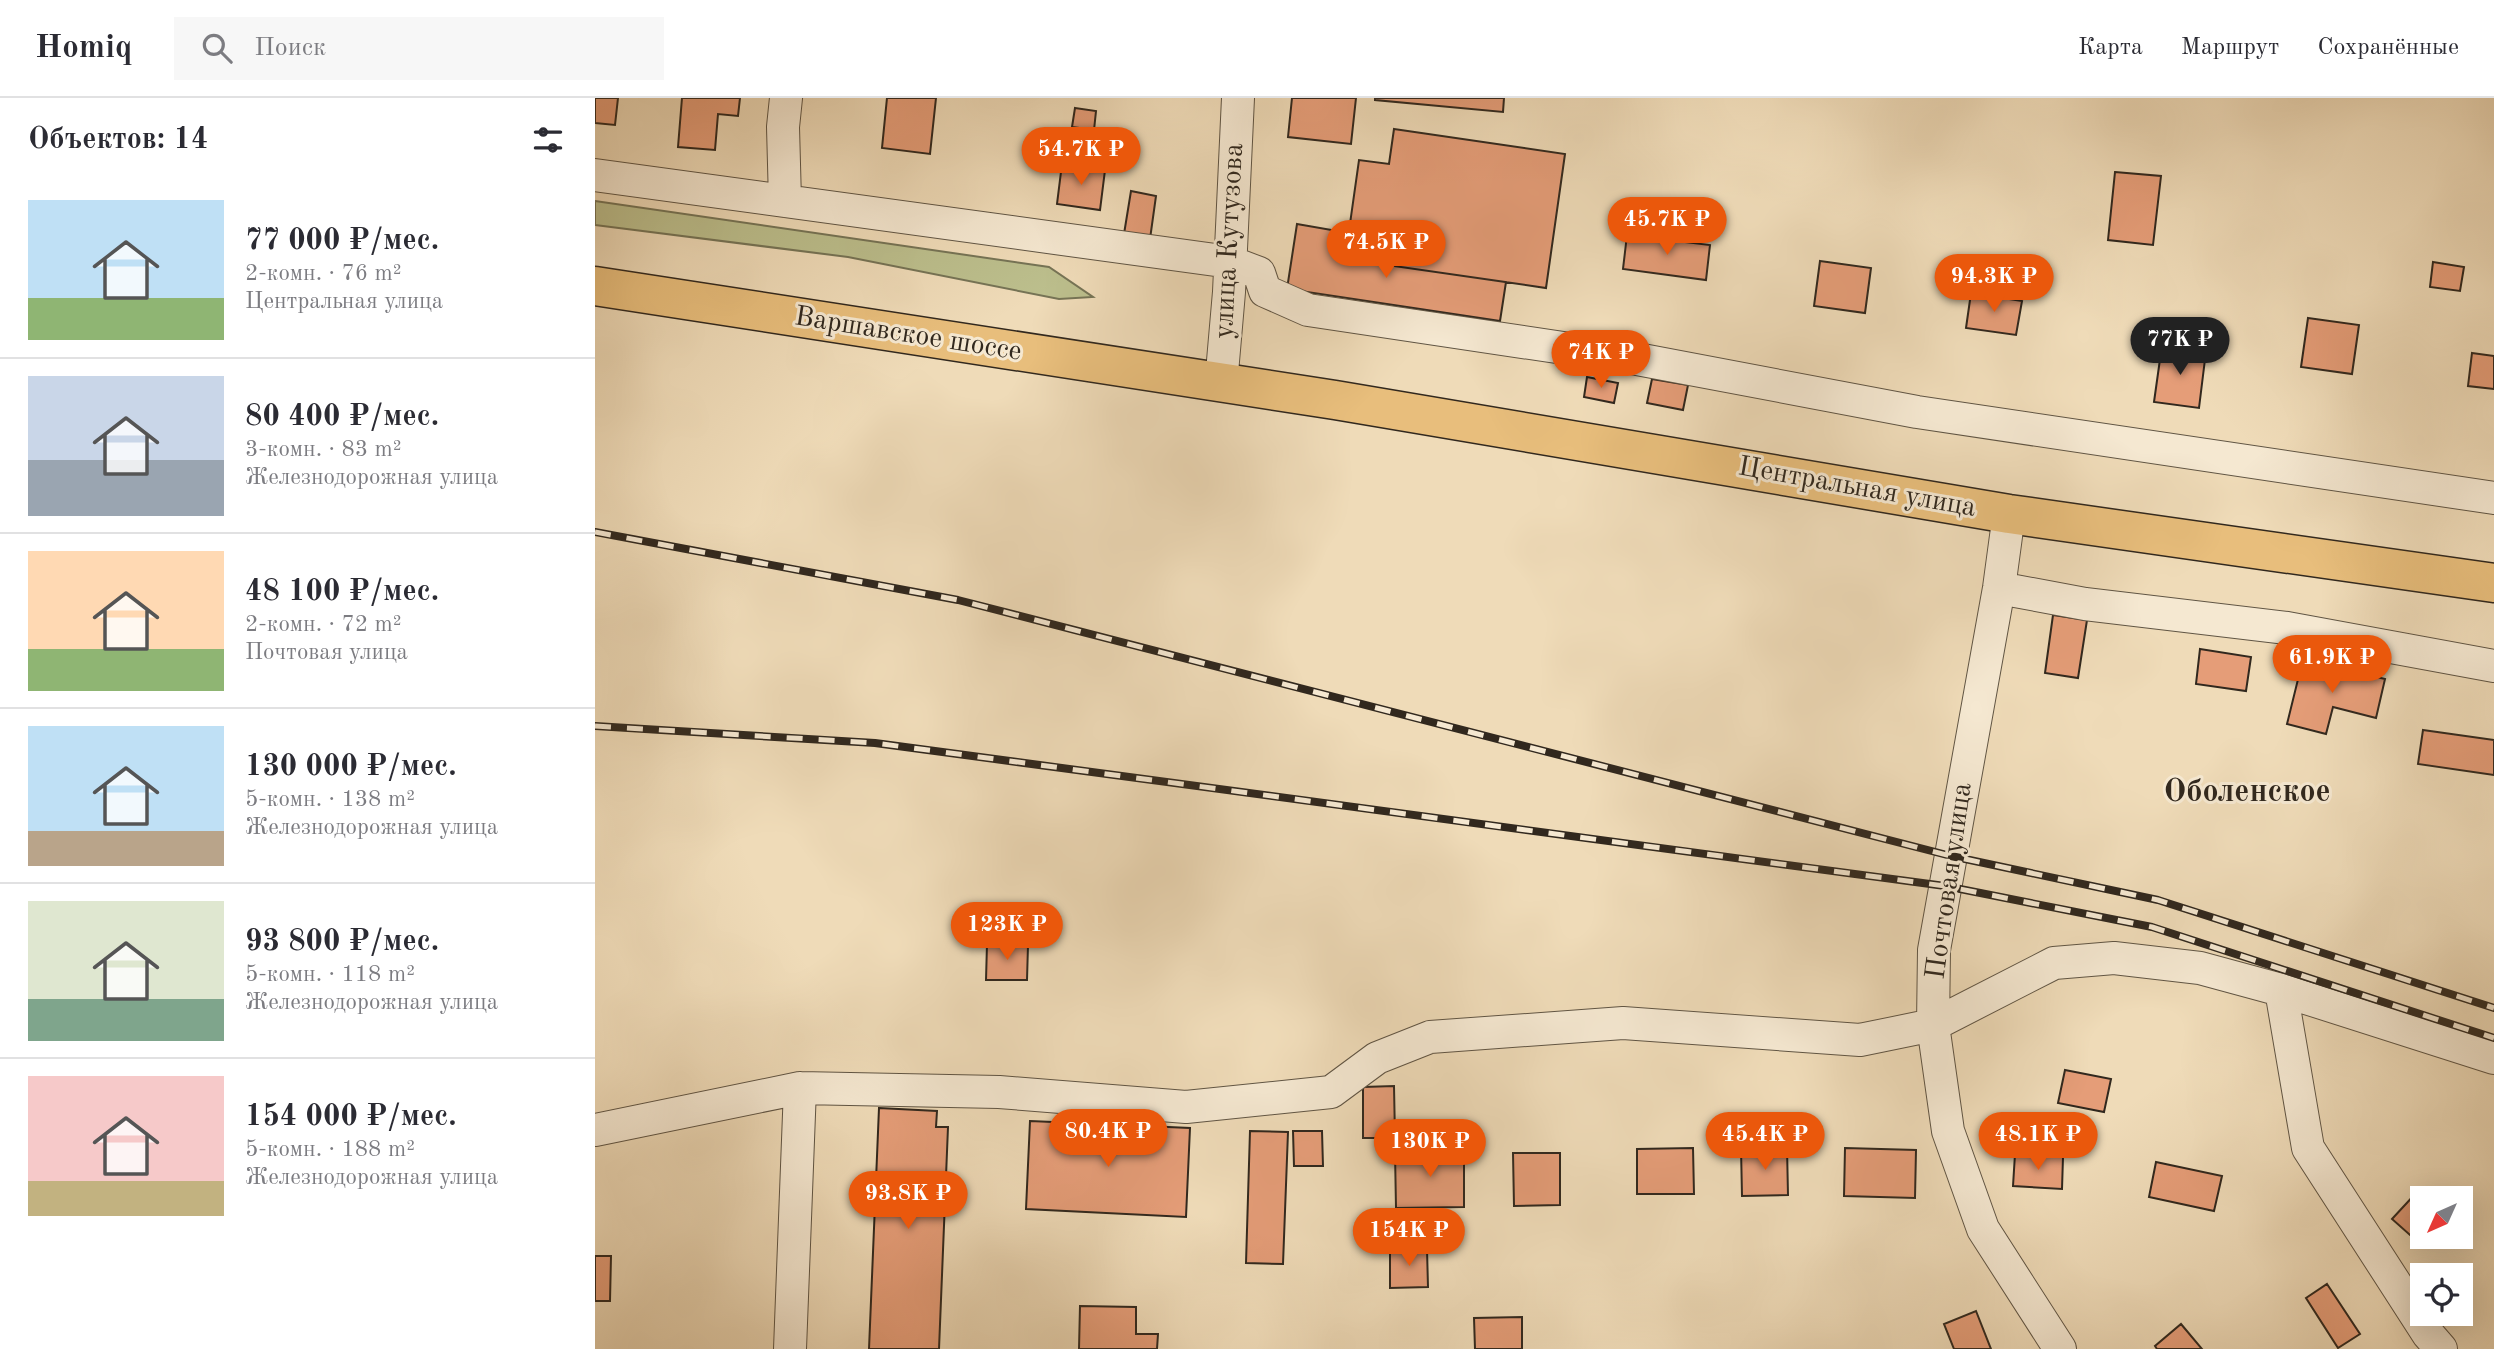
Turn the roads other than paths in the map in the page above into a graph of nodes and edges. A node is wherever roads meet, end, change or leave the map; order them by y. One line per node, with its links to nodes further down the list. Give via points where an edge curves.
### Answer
1 (786, 98): 4 (street)
2 (1238, 98): 5 (street, улица Кутузова)
3 (595, 175): 4 (street)
4 (785, 201): 5 (street)
5 (1230, 262): 7 (street, улица Кутузова); 8 (street, via 1259,273 1265,291 1308,310 1637,359 1917,412)
6 (595, 286): 7 (main road, Варшавское шоссе)
7 (1221, 384): 9 (main road, Центральная улица)
8 (2494, 498)
9 (2009, 514): 10 (main road, Центральная улица); 11 (street, Почтовая улица)
10 (2494, 583)
11 (1999, 588): 12 (street, via 2085,604 2287,628); 14 (street, Почтовая улица, via 1934,950)
12 (2494, 666)
13 (2281, 990): 14 (street, via 2200,968 2126,959 2054,963); 15 (street); 20 (street, via 2308,1148)
14 (1933, 1025): 16 (street, via 1860,1040 1623,1023 1430,1037 1377,1058 1331,1092 1186,1107 999,1092); 19 (street, Почтовая улица, via 1948,1131 1983,1228)
15 (2494, 1058)
16 (800, 1088): 17 (street); 18 (street)
17 (595, 1130)
18 (790, 1349)
19 (2060, 1349)
20 (2441, 1349)

